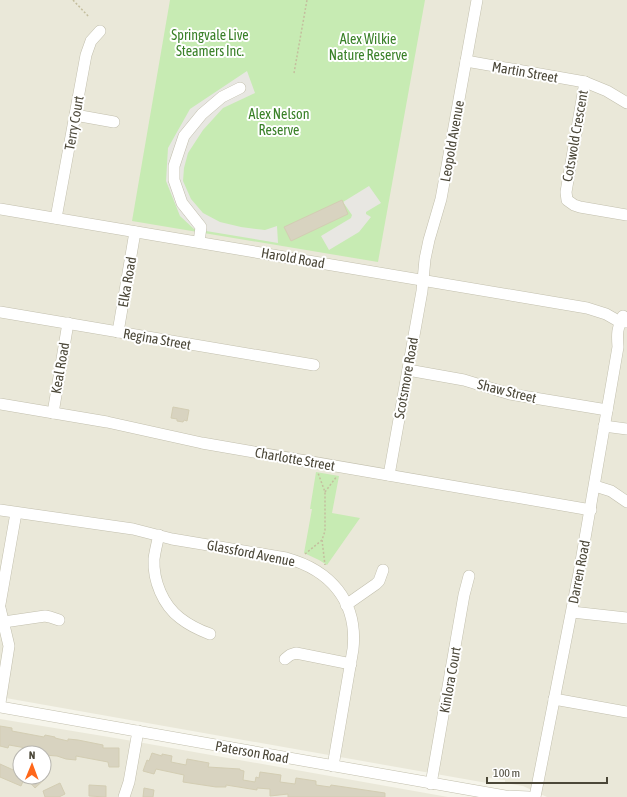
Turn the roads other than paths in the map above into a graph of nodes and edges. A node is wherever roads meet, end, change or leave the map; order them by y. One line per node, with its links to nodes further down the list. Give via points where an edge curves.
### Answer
1 (477, 0): 3 (street, Leopold Avenue)
2 (100, 31): 7 (street, Terry Court, via 94,36 88,48)
3 (466, 61): 4 (street, Martin Street); 14 (street, Leopold Avenue, via 441,199)
4 (585, 82): 6 (street, Martin Street); 10 (street, Cotswold Crescent, via 566,192 567,200 580,207)
5 (240, 88): 13 (street, via 222,97 202,114 184,136 174,166 174,180 182,204 201,227)
6 (627, 103)
7 (75, 115): 8 (street); 11 (street, Terry Court)
8 (114, 122)
9 (0, 209): 11 (street, Harold Road)
10 (627, 215)
11 (56, 218): 12 (street, Harold Road)
12 (135, 232): 13 (street, Harold Road); 18 (street, Elka Road)
13 (199, 242): 14 (street, Harold Road)
14 (422, 280): 16 (street, Harold Road, via 587,308 606,308); 20 (street, Scotsmore Road)
15 (0, 312): 17 (street, Regina Street)
16 (624, 320): 22 (street, Darren Road)
17 (68, 323): 18 (street, Regina Street); 23 (street, Keal Road)
18 (118, 332): 19 (street, Regina Street)
19 (314, 365)
20 (408, 370): 22 (street, Shaw Street, via 464,380 510,394); 26 (street, Scotsmore Road)
21 (0, 404): 23 (street, Charlotte Street)
22 (607, 410): 24 (street, Darren Road)
23 (52, 413): 26 (street, Charlotte Street, via 107,422 202,444)
24 (604, 426): 25 (street); 27 (street, Darren Road)
25 (627, 429)
26 (389, 475): 30 (street, Charlotte Street)
27 (595, 486): 28 (street, via 611,491); 30 (street, Darren Road)
28 (627, 502)
29 (0, 510): 31 (street, Glassford Avenue)
30 (591, 510): 38 (street, Darren Road)
31 (16, 513): 32 (street, Glassford Avenue); 35 (street)
32 (159, 535): 36 (street, Glassford Avenue, via 303,563 331,582); 42 (street, via 154,569 161,594 178,617)
33 (383, 570): 36 (street, via 376,584)
34 (469, 576): 51 (street, Kinlora Court)
35 (0, 604)
36 (346, 605): 44 (street, Glassford Avenue, via 354,635)
37 (0, 608): 41 (street)
38 (572, 612): 39 (street); 45 (street, Darren Road)
39 (627, 618)
40 (59, 620): 41 (street, via 45,616)
41 (4, 622): 46 (street, via 9,646)
42 (210, 634)
43 (285, 659): 44 (street, via 296,653)
44 (350, 664): 50 (street, Glassford Avenue)
45 (554, 699): 48 (street); 55 (street, Darren Road)
46 (0, 703)
47 (0, 707): 49 (street, Paterson Road)
48 (627, 712)
49 (138, 732): 50 (street, Paterson Road); 52 (street)
50 (333, 766): 51 (street, Paterson Road)
51 (431, 784): 53 (street, Paterson Road, via 445,791)
52 (124, 797)
53 (505, 797): 54 (street, Paterson Road)
54 (529, 797)
55 (535, 797)

